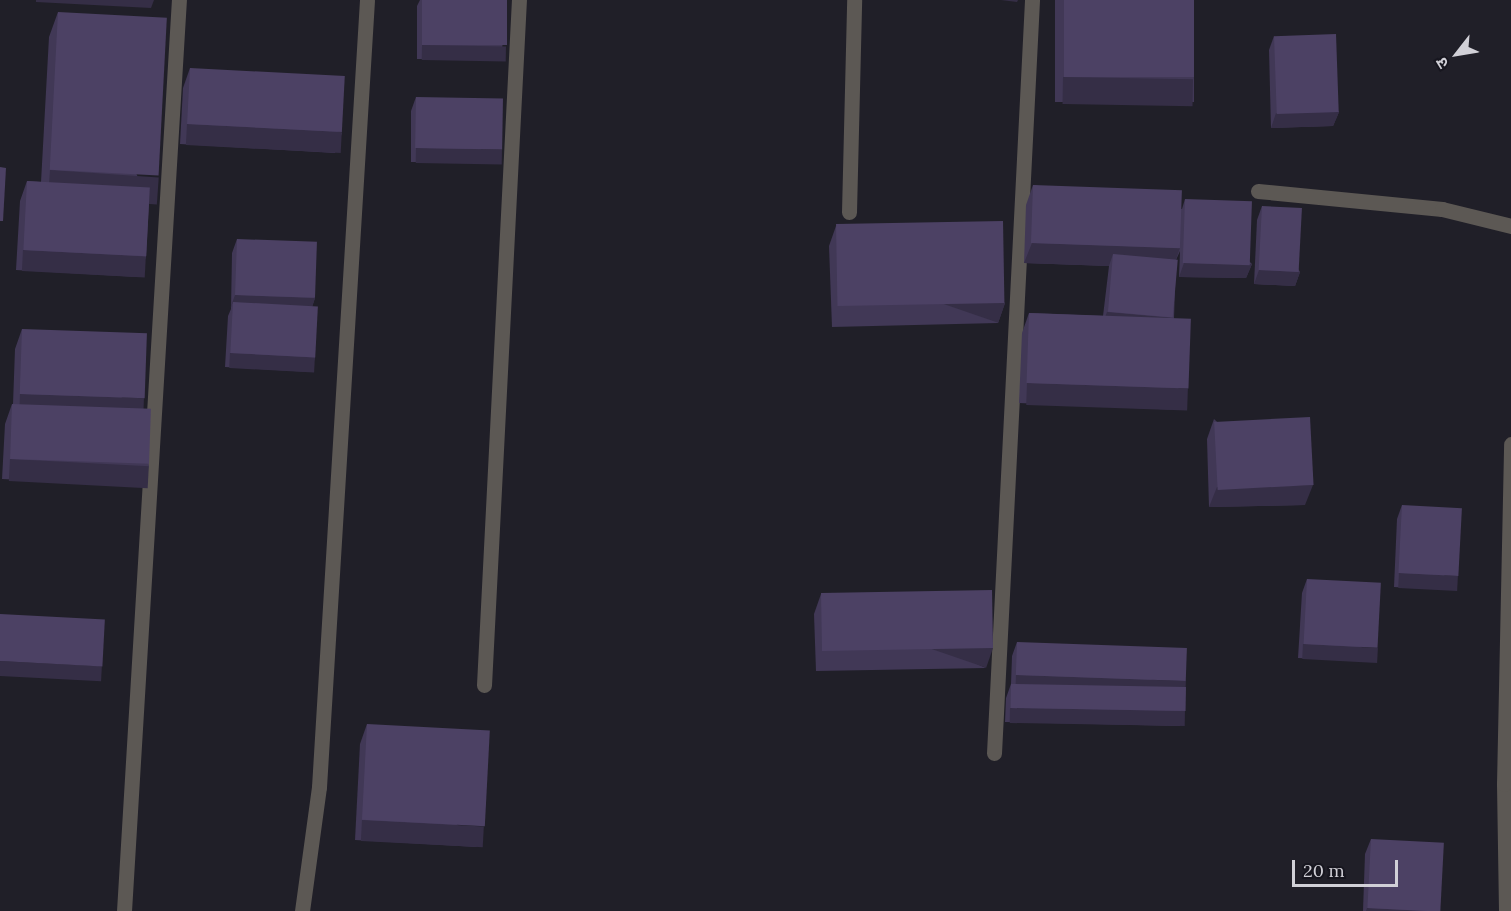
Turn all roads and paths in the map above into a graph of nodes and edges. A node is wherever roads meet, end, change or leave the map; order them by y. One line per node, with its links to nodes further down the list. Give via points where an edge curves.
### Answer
1 (179, 0): 12 (lane)
2 (367, 0): 13 (lane, via 319,787)
3 (519, 0): 10 (lane)
4 (854, 0): 7 (lane)
5 (1032, 0): 11 (lane)
6 (1258, 191): 8 (lane, via 1442,209)
7 (849, 212)
8 (1511, 226)
9 (1511, 444): 14 (lane, via 1504,784)
10 (484, 685)
11 (994, 753)
12 (124, 911)
13 (302, 911)
14 (1506, 911)

